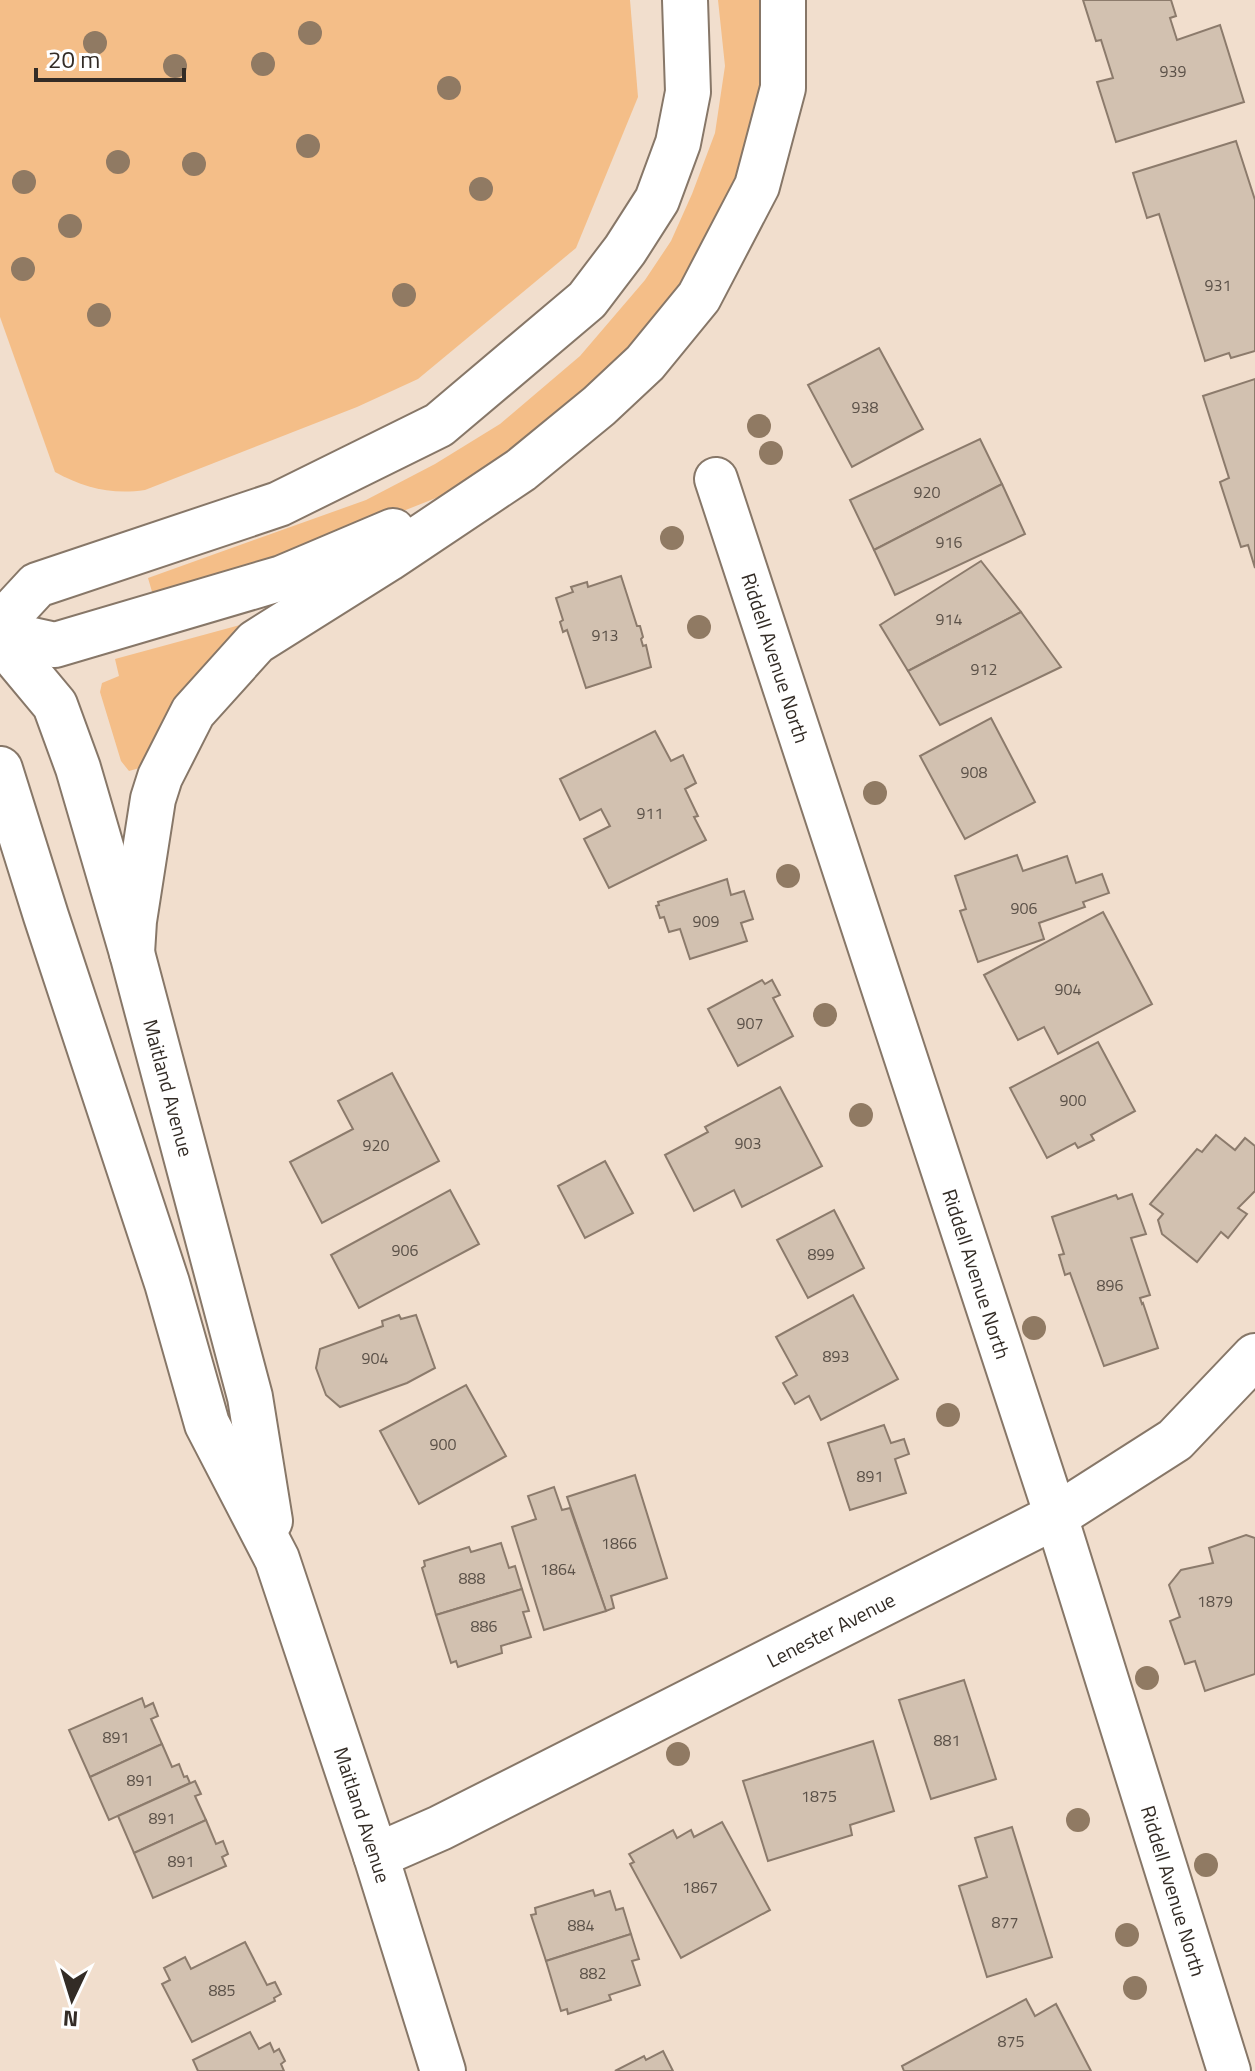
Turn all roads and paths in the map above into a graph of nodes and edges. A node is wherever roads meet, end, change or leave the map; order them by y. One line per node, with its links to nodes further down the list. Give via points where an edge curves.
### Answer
1 (685, 0): 5 (main road, via 688,92 678,143 657,200 587,300 439,425 279,504 37,585)
2 (783, 0): 3 (main road, via 783,88 757,186 699,297 645,363)
3 (521, 470): 6 (main road, via 282,578 55,645); 8 (main road, via 256,642 193,712 153,799)
4 (716, 479): 10 (street, Riddell Avenue North)
5 (0, 625)
6 (0, 636): 8 (main road, Maitland Avenue, via 55,705)
7 (0, 769): 11 (main road, Maitland Avenue, via 167,1283 207,1424)
8 (132, 953): 11 (main road, Maitland Avenue, via 250,1397)
9 (1255, 1356): 10 (main road, Lenester Avenue, via 1175,1440)
10 (1056, 1516): 12 (main road, Lenester Avenue); 14 (street, Riddell Avenue North)
11 (277, 1559): 12 (main road, Maitland Avenue)
12 (376, 1856): 13 (main road, Maitland Avenue)
13 (443, 2071)
14 (1229, 2071)

